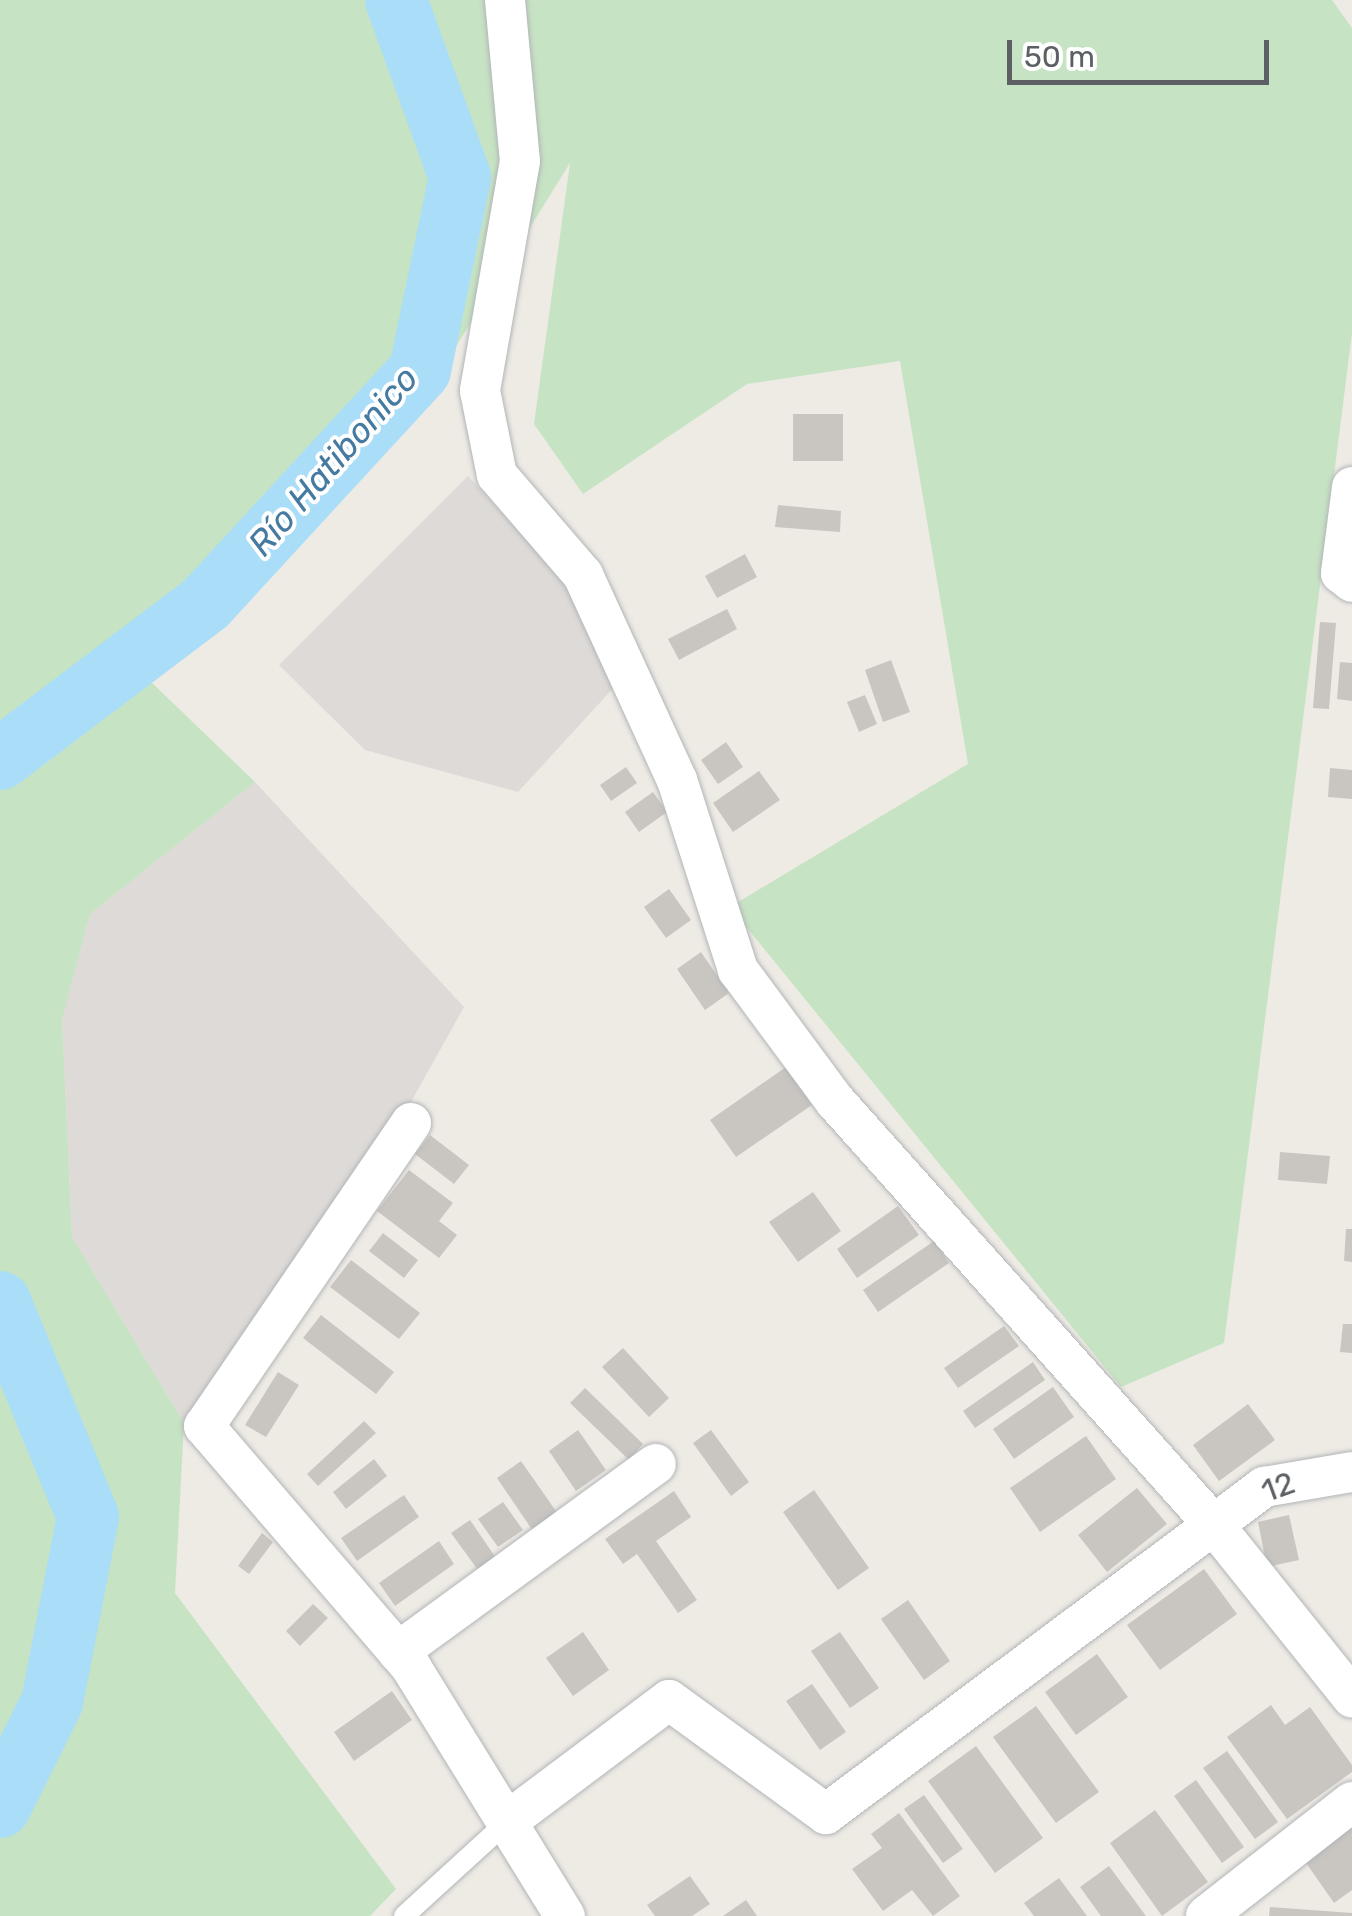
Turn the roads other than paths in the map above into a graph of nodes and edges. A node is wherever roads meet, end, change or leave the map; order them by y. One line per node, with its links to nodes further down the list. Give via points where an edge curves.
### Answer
1 (505, 0): 7 (street, via 520,161 480,391 498,475 583,575 677,780 738,970 835,1100)
2 (1352, 487): 3 (street, via 1341,573)
3 (1352, 582)
4 (411, 1123): 8 (street, via 204,1426)
5 (656, 1464): 8 (street)
6 (1352, 1472): 7 (street, 12, via 1264,1487)
7 (1214, 1525): 9 (street); 11 (street, 12, via 826,1814 669,1700)
8 (398, 1652): 11 (street)
9 (1352, 1696)
10 (1352, 1802): 14 (street)
11 (509, 1820): 12 (lane); 13 (street)
12 (404, 1916)
13 (565, 1916)
14 (1206, 1916)

